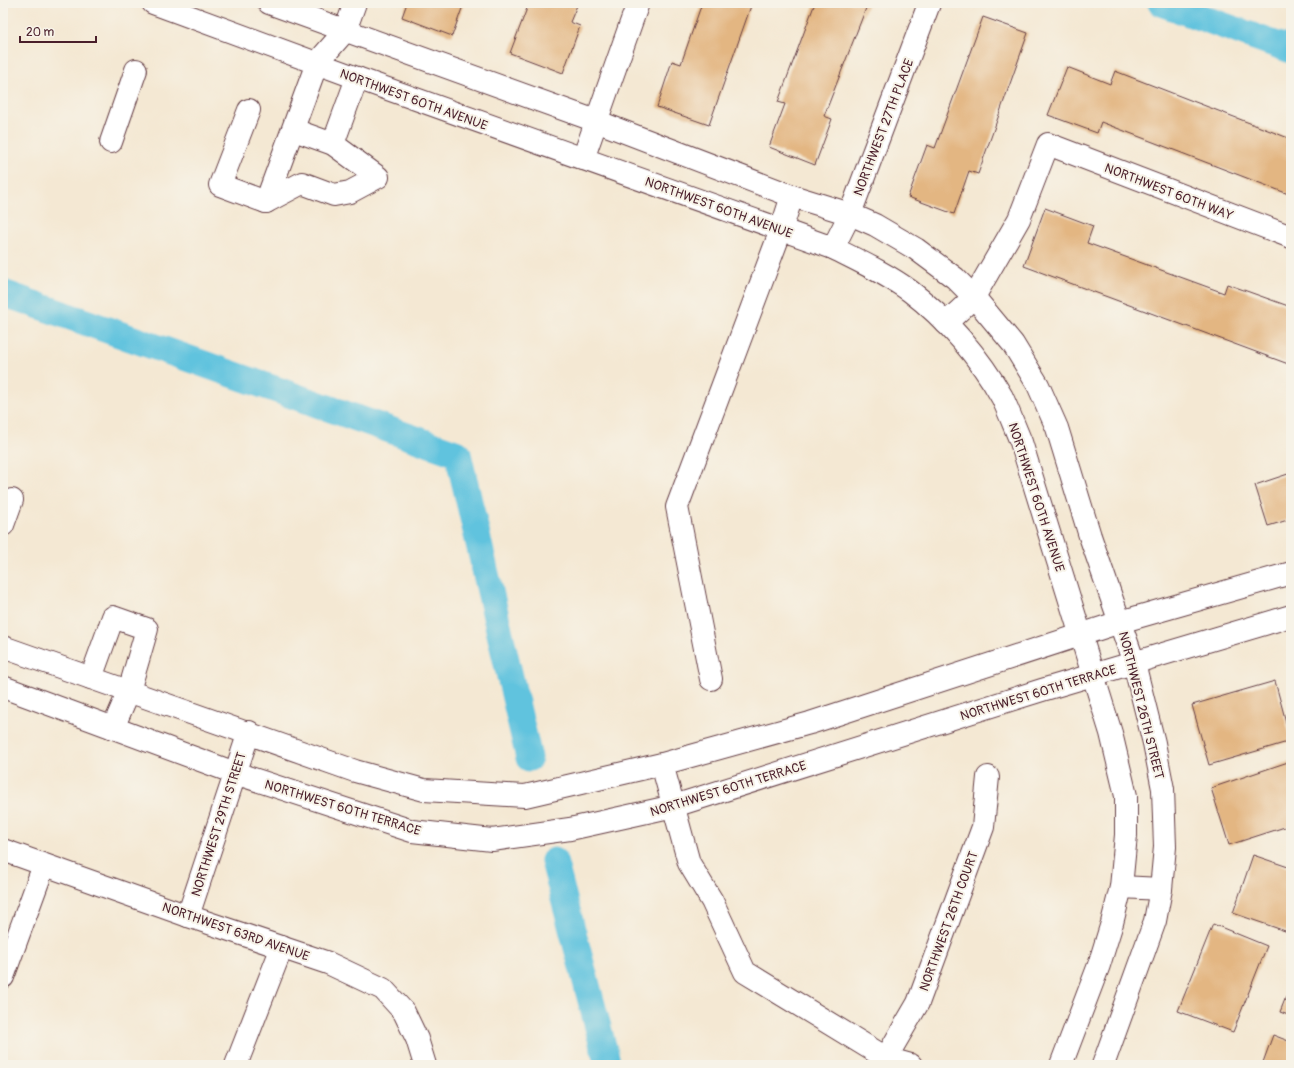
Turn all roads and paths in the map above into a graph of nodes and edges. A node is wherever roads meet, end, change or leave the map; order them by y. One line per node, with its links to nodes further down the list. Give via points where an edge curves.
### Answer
1 (153, 3): 7 (street, NORTHWEST 60TH AVENUE)
2 (269, 3): 6 (street)
3 (355, 3): 6 (street)
4 (638, 3): 11 (street)
5 (929, 4): 18 (street, NORTHWEST 27TH PLACE)
6 (345, 30): 7 (street); 11 (street)
7 (317, 63): 9 (street, NORTHWEST 60TH AVENUE); 12 (street)
8 (136, 70): 13 (street)
9 (357, 78): 14 (street); 15 (street, NORTHWEST 60TH AVENUE)
10 (249, 110): 17 (street, via 220,185)
11 (596, 121): 15 (street); 16 (street)
12 (294, 130): 14 (street); 17 (street)
13 (111, 142)
14 (333, 144): 17 (street, via 378,177 350,192 334,195 302,183)
15 (583, 159): 19 (street, NORTHWEST 60TH AVENUE)
16 (792, 196): 18 (street); 19 (street)
17 (266, 202)
18 (850, 214): 21 (street, NORTHWEST 27TH PLACE); 22 (street, via 876,225 916,249 955,278)
19 (781, 230): 21 (street, NORTHWEST 60TH AVENUE); 34 (street, via 677,507)
20 (1291, 237): 22 (street, NORTHWEST 60TH WAY, via 1048,144 1019,219)
21 (833, 248): 23 (street, NORTHWEST 60TH AVENUE, via 869,266 910,292)
22 (974, 297): 23 (street); 28 (street, via 1013,344 1038,384 1057,428)
23 (946, 323): 29 (street, NORTHWEST 60TH AVENUE, via 976,356 1005,404 1021,442)
24 (12, 500): 25 (street)
25 (3, 525)
26 (1291, 573): 28 (street)
27 (1291, 616): 31 (street, NORTHWEST 60TH TERRACE)
28 (1120, 622): 29 (street); 31 (street, NORTHWEST 26TH STREET)
29 (1082, 636): 32 (street); 39 (street, via 810,723)
30 (3, 647): 33 (street)
31 (1134, 663): 32 (street, NORTHWEST 60TH TERRACE); 46 (street, NORTHWEST 26TH STREET, via 1163,789 1165,847)
32 (1094, 675): 42 (street, NORTHWEST 60TH TERRACE); 45 (street, via 1126,796 1126,835)
33 (91, 678): 36 (street); 36 (street, via 113,616 148,629)
34 (711, 680)
35 (3, 687): 37 (street, NORTHWEST 60TH TERRACE)
36 (129, 691): 37 (street); 38 (street)
37 (114, 728): 40 (street, NORTHWEST 60TH TERRACE)
38 (249, 732): 39 (street, via 355,770 424,790 525,796); 40 (street, NORTHWEST 29TH STREET)
39 (662, 764): 42 (street)
40 (235, 773): 42 (street, NORTHWEST 60TH TERRACE, via 412,831 492,840 570,829); 47 (street, NORTHWEST 29TH STREET)
41 (988, 777): 50 (street, NORTHWEST 26TH COURT, via 983,827 918,1003)
42 (674, 806): 50 (street, via 689,863 712,901 745,972)
43 (3, 850): 44 (street, NORTHWEST 63RD AVENUE)
44 (44, 864): 47 (street, NORTHWEST 63RD AVENUE); 49 (street)
45 (1121, 887): 46 (street); 54 (street, via 1099,965)
46 (1161, 889): 55 (street, NORTHWEST 26TH STREET, via 1155,921)
47 (188, 916): 48 (street, NORTHWEST 63RD AVENUE)
48 (282, 947): 51 (street); 52 (street, NORTHWEST 63RD AVENUE, via 328,963 383,989 404,1012)
49 (3, 977)
50 (886, 1058): 53 (street)
51 (236, 1065)
52 (425, 1065)
53 (911, 1065)
54 (1061, 1065)
55 (1102, 1065)

